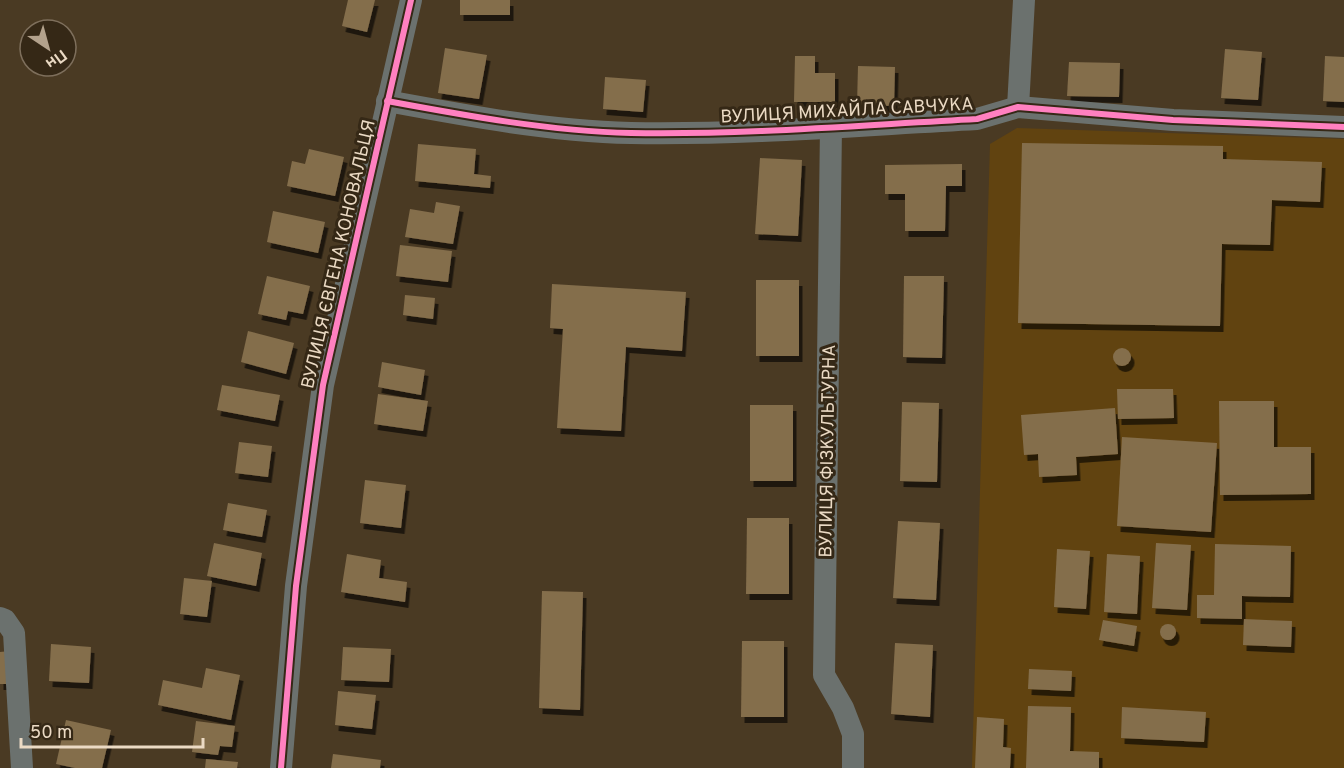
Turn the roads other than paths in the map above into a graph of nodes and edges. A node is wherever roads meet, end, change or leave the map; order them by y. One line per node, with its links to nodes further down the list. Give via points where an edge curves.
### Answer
1 (411, 0): 3 (street, ВУЛИЦЯ ЄВГЕНА КОНОВАЛЬЦЯ)
2 (1024, 0): 4 (street)
3 (387, 101): 5 (street, ВУЛИЦЯ МИХАЙЛА САВЧУКА, via 538,127 629,133); 9 (street, ВУЛИЦЯ ЄВГЕНА КОНОВАЛЬЦЯ, via 322,385 296,586)
4 (1018, 106): 5 (street, ВУЛИЦЯ МИХАЙЛА САВЧУКА, via 977,119); 6 (street, ВУЛИЦЯ МИХАЙЛА САВЧУКА, via 1173,120)
5 (831, 126): 10 (street, ВУЛИЦЯ ФІЗКУЛЬТУРНА, via 824,675 853,734)
6 (1344, 127)
7 (0, 618): 8 (street, via 14,633)
8 (22, 768)
9 (281, 768)
10 (853, 768)

